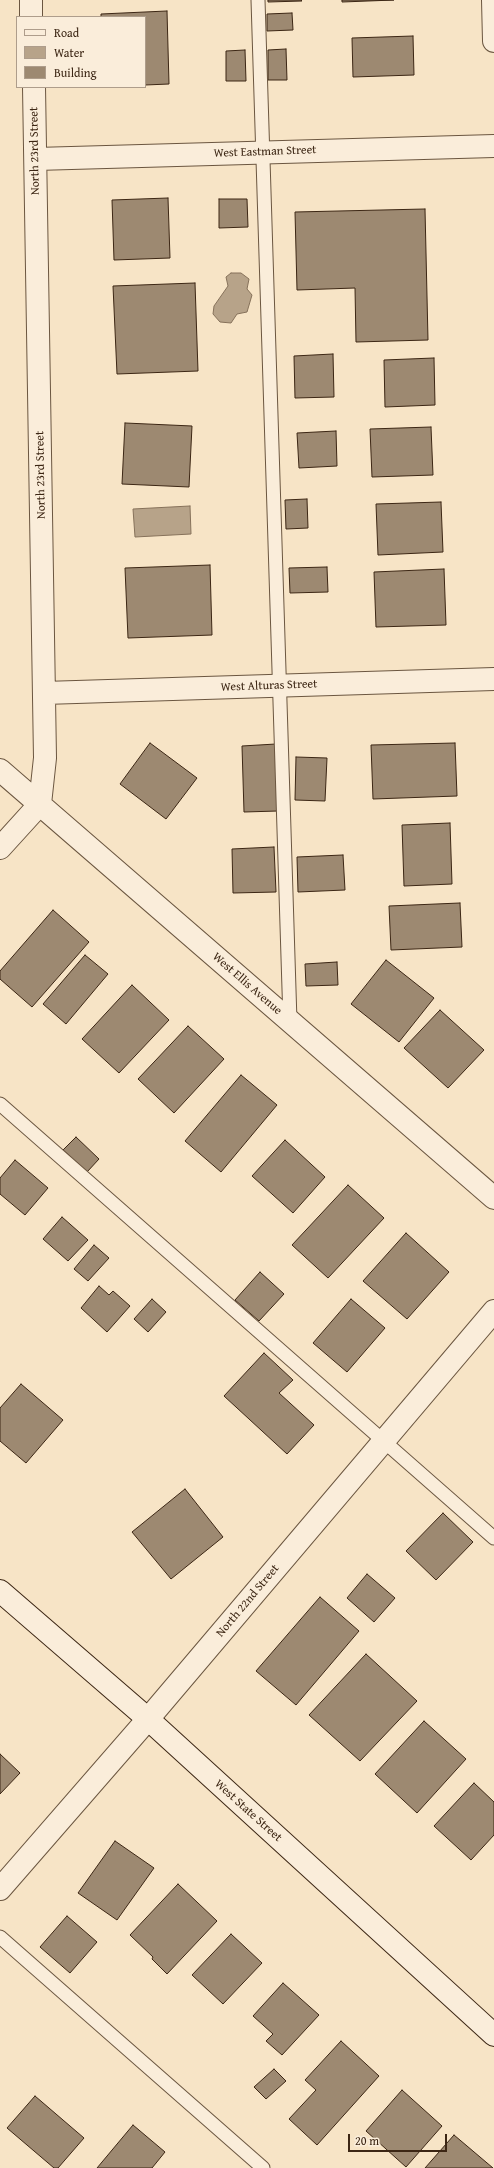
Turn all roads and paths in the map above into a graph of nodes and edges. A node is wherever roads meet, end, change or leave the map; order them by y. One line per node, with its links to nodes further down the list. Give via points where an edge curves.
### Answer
1 (31, 0): 4 (street)
2 (258, 0): 8 (lane)
3 (493, 0): 5 (street)
4 (31, 16)
5 (494, 41)
6 (34, 88): 9 (street, North 23rd Street)
7 (494, 146): 8 (street, West Eastman Street)
8 (262, 152): 9 (street, West Eastman Street); 11 (lane)
9 (36, 159): 12 (street, North 23rd Street)
10 (494, 678): 11 (street, West Alturas Street)
11 (279, 686): 12 (street, West Alturas Street); 16 (lane)
12 (44, 693): 14 (street, North 23rd Street, via 45,758)
13 (0, 770): 14 (street, West Ellis Avenue)
14 (40, 804): 15 (street); 16 (street, West Ellis Avenue)
15 (0, 848)
16 (290, 1021): 18 (street, West Ellis Avenue)
17 (0, 1104): 20 (lane)
18 (494, 1198)
19 (494, 1311): 20 (street, North 22nd Street)
20 (384, 1441): 21 (lane); 23 (street, North 22nd Street)
21 (494, 1538)
22 (0, 1591): 23 (street, West State Street)
23 (148, 1719): 24 (street, North 22nd Street); 26 (street, West State Street)
24 (0, 1890)
25 (0, 1937): 27 (lane)
26 (494, 2035)
27 (263, 2168)

